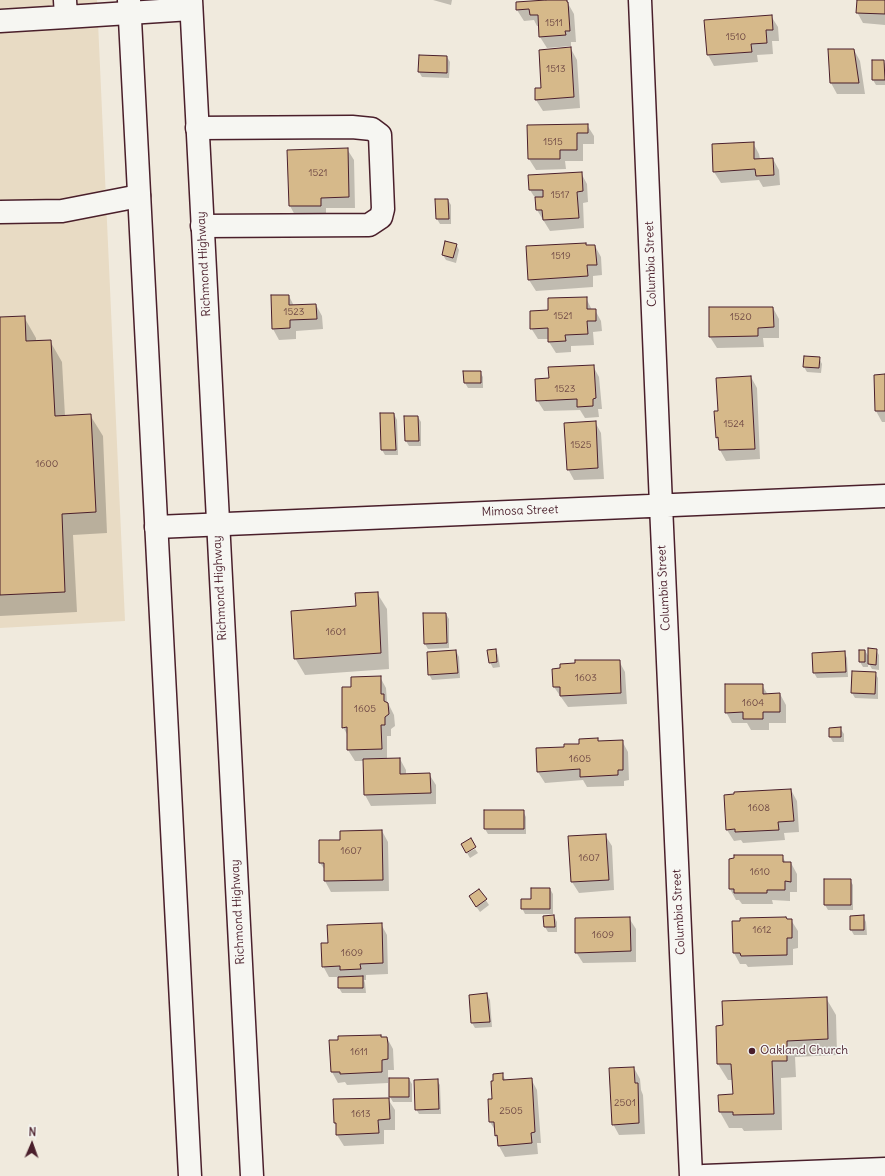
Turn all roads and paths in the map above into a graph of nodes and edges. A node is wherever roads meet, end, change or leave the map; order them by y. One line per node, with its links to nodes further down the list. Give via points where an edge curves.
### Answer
1 (640, 0): 11 (main road, Columbia Street)
2 (191, 4): 3 (main road); 6 (main road, Richmond Highway)
3 (130, 6): 4 (main road); 7 (main road)
4 (65, 9): 5 (main road)
5 (0, 21)
6 (197, 128): 9 (main road, Richmond Highway); 9 (main road, via 352,127 372,129 380,135 383,209 381,217 369,225)
7 (139, 196): 8 (main road, via 62,211); 13 (main road)
8 (0, 212)
9 (202, 226): 12 (main road, Richmond Highway)
10 (885, 496): 11 (main road, Mimosa Street)
11 (661, 505): 12 (main road, Mimosa Street); 17 (main road, Columbia Street)
12 (217, 524): 13 (main road, Mimosa Street); 16 (main road, Richmond Highway)
13 (156, 526): 15 (main road)
14 (885, 1169): 18 (main road)
15 (190, 1176)
16 (252, 1176)
17 (691, 1176)
18 (704, 1176)

